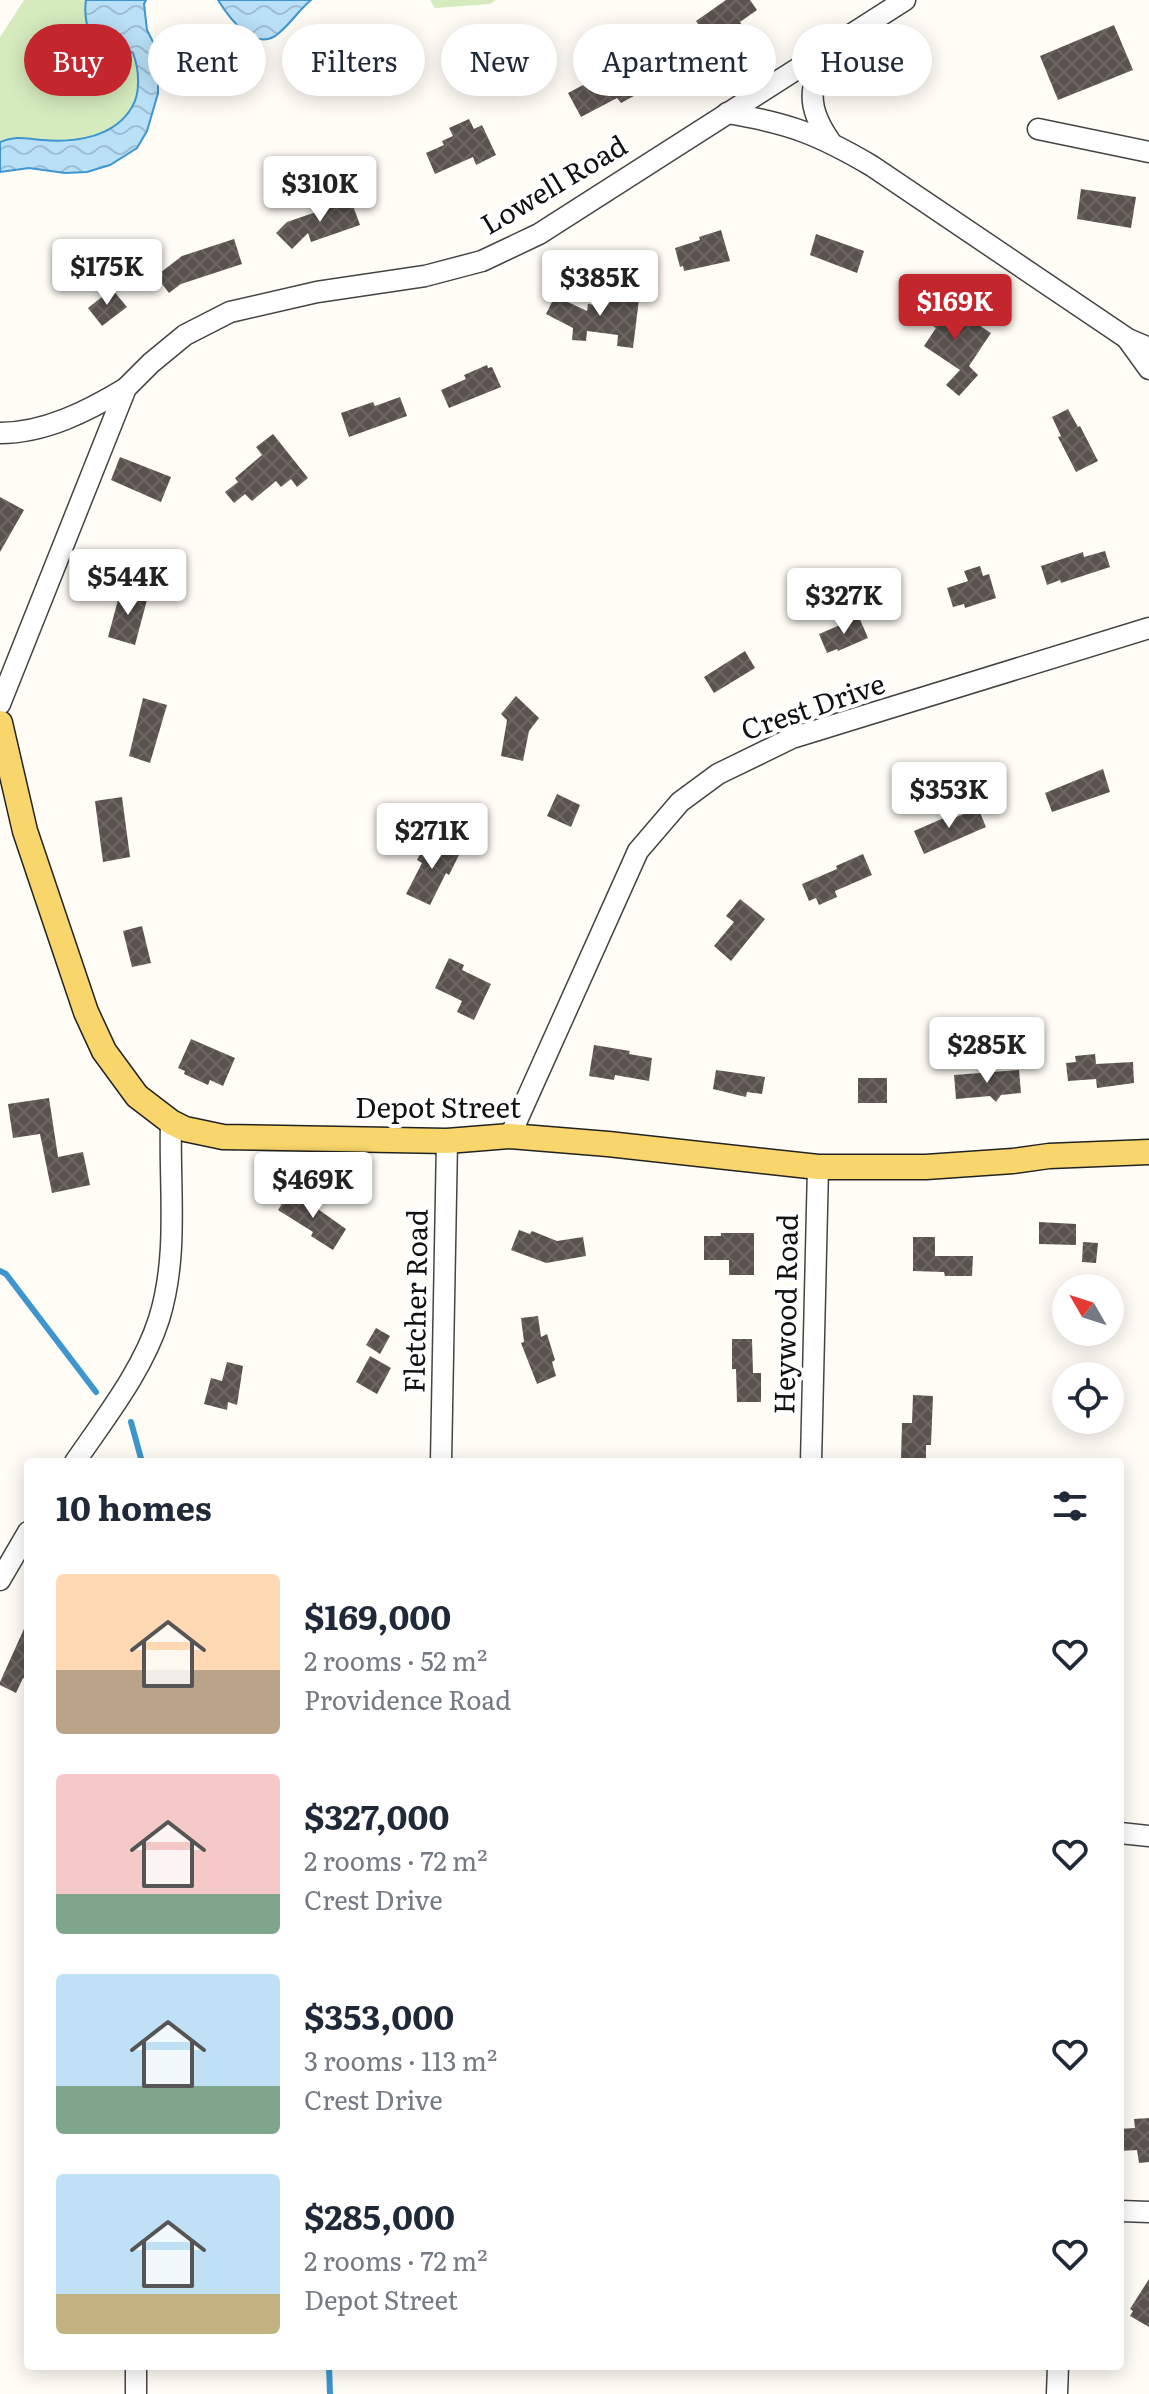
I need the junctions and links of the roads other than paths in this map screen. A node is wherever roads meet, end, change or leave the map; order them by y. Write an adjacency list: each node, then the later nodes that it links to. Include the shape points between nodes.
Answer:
1 (905, 0): 2 (street, Lowell Road)
2 (866, 24)
3 (792, 71): 5 (street, Lowell Road)
4 (811, 96): 7 (street, via 815,118)
5 (727, 113): 7 (street, via 779,122); 12 (street, Lowell Road, via 539,234 482,261 230,312 185,335)
6 (1038, 129): 8 (street)
7 (830, 141): 9 (street)
8 (1149, 152)
9 (1128, 339): 10 (street); 11 (street)
10 (1149, 348)
11 (1149, 369)
12 (126, 388): 13 (street, via 47,425); 15 (street, Lowell Road)
13 (0, 433)
14 (1149, 628): 18 (street, Crest Drive, via 792,738 718,774 680,802 638,851)
15 (0, 704)
16 (0, 723): 17 (main road, Depot Street, via 25,831 86,1012 104,1051 137,1096)
17 (171, 1122): 19 (main road, Depot Street, via 223,1137); 22 (street, via 171,1242 159,1320)
18 (510, 1136): 19 (main road, Depot Street); 21 (main road, Depot Street)
19 (447, 1141): 23 (street, Fletcher Road)
20 (1149, 1152): 21 (main road, Depot Street, via 926,1167)
21 (818, 1167): 24 (street, Heywood Road)
22 (78, 1458)
23 (441, 1458)
24 (811, 1458)
25 (24, 1539): 26 (street)
26 (0, 1580)
27 (1124, 1833): 28 (street)
28 (1149, 1836)
29 (1124, 2211): 30 (street)
30 (1149, 2212)
31 (136, 2370): 33 (street)
32 (1058, 2370): 34 (street)
33 (136, 2394)
34 (1057, 2394)

